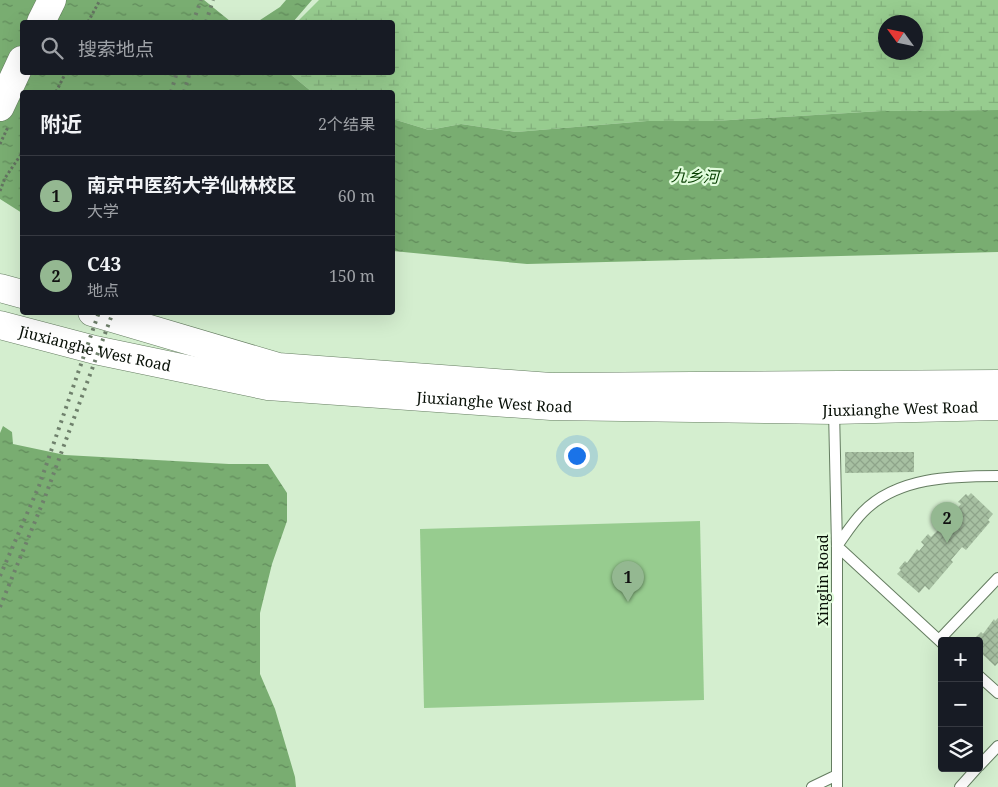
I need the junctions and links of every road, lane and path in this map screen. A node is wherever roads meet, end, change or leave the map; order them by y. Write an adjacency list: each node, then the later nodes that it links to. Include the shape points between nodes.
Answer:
1 (52, 0): 3 (main road)
2 (99, 1): 4 (path)
3 (42, 20)
4 (89, 20)
5 (20, 64): 8 (main road)
6 (64, 75): 7 (path)
7 (57, 90)
8 (0, 107)
9 (20, 156): 10 (path, via 4,178)
10 (0, 191)
11 (0, 288): 12 (main road)
12 (20, 293)
13 (102, 315): 16 (main road, Jiuxianghe West Road, via 278,367 551,387)
14 (0, 325): 16 (main road, Jiuxianghe West Road, via 95,350 268,386 551,406)
15 (998, 384): 16 (main road, Jiuxianghe West Road)
16 (834, 397): 17 (main road, Jiuxianghe West Road); 19 (lane, Xinglin Road)
17 (998, 406)
18 (998, 476): 19 (lane, via 965,476 900,488 864,511)
19 (837, 546): 22 (lane); 28 (lane, Xinglin Road)
20 (998, 578): 21 (lane)
21 (945, 637)
22 (938, 640)
23 (983, 680): 24 (lane)
24 (998, 693)
25 (998, 746): 26 (lane)
26 (983, 762)
27 (974, 772): 31 (lane)
28 (836, 775): 29 (lane); 30 (lane, Xinglin Road)
29 (812, 787)
30 (837, 787)
31 (960, 787)

